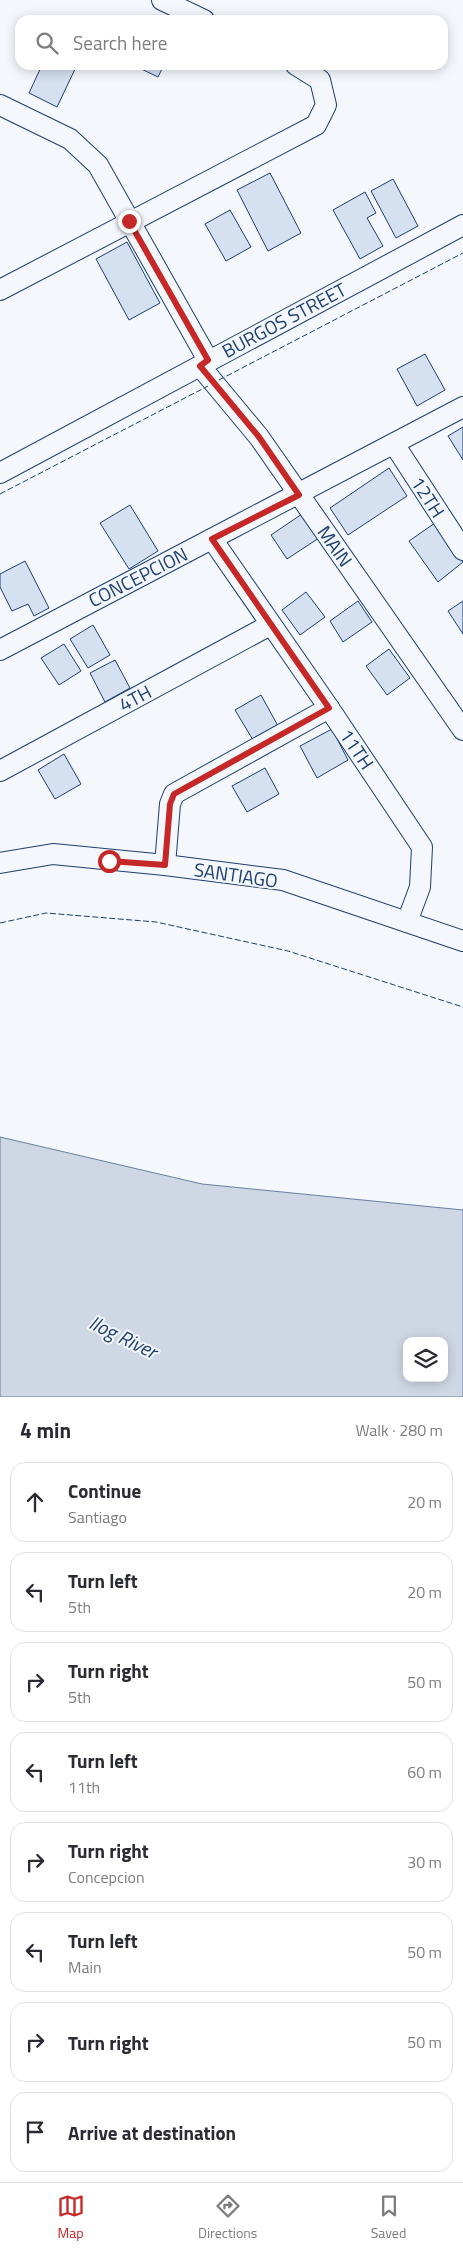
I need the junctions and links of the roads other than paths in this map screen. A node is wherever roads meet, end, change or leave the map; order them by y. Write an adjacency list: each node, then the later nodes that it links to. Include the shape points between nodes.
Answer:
1 (162, 0): 2 (street)
2 (194, 15)
3 (304, 70): 5 (street, via 320,80 326,105 316,125)
4 (0, 105): 5 (street, MAIN, via 70,140 98,165)
5 (129, 221): 7 (street); 8 (street, MAIN)
6 (463, 225): 8 (street, BURGOS STREET)
7 (0, 290)
8 (204, 363): 11 (street, BURGOS STREET); 12 (street, MAIN)
9 (463, 407): 10 (street, CONCEPCION)
10 (394, 444): 12 (street, CONCEPCION); 14 (street, 12TH)
11 (0, 473)
12 (299, 495): 13 (street, CONCEPCION); 18 (street, MAIN)
13 (212, 539): 15 (street, 11TH); 16 (street, CONCEPCION)
14 (460, 541)
15 (270, 625): 17 (street, 11TH); 19 (street, 4TH)
16 (0, 650)
17 (329, 708): 21 (street, via 174,794 170,804); 22 (street, 11TH, via 422,847 420,887)
18 (463, 730)
19 (0, 771)
20 (0, 863): 21 (street, SANTIAGO, via 53,854)
21 (165, 865): 22 (street, SANTIAGO, via 283,880)
22 (407, 922): 23 (street, SANTIAGO)
23 (463, 941)

